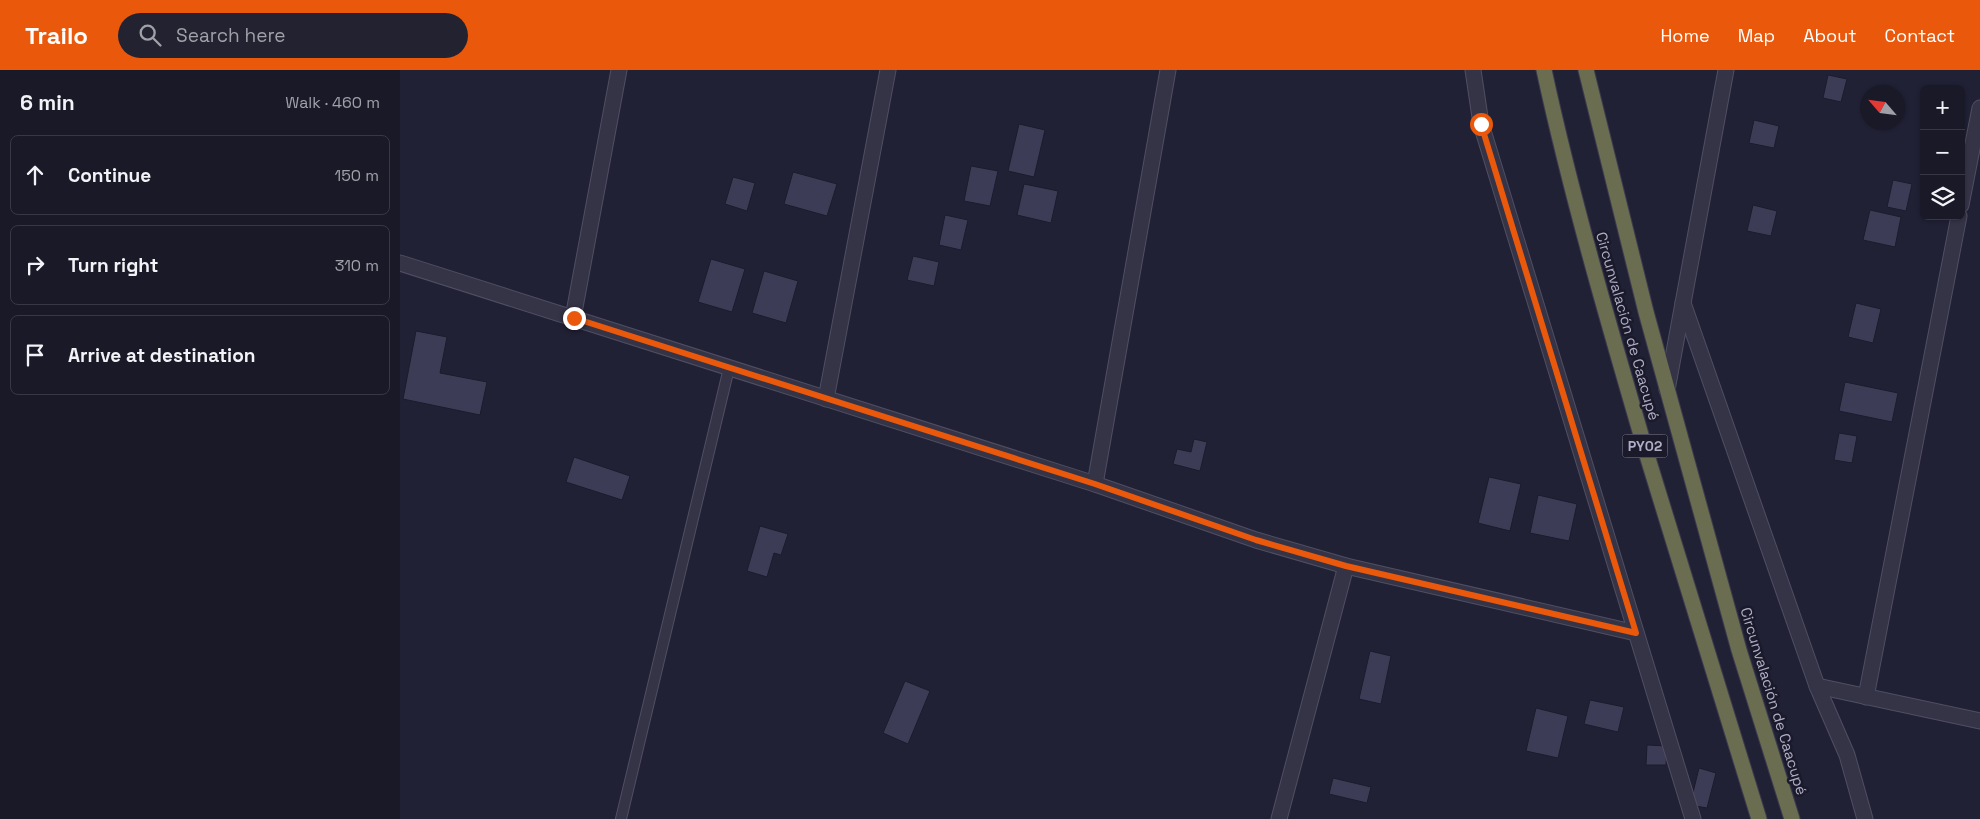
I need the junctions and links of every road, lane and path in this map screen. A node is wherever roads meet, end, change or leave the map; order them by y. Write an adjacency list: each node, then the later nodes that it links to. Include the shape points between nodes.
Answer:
1 (619, 70): 13 (street)
2 (888, 70): 16 (street)
3 (1168, 70): 17 (street)
4 (1473, 70): 19 (street, via 1481,124)
5 (1544, 70): 26 (highway, Circunvalación de Caacupé / PY02, via 1563,157 1606,317)
6 (1586, 70): 15 (highway, Circunvalación de Caacupé / PY02)
7 (1726, 70): 12 (street)
8 (1980, 108): 9 (street)
9 (1965, 185)
10 (1958, 220): 21 (street)
11 (400, 263): 13 (street)
12 (1683, 303): 15 (street); 20 (street)
13 (574, 318): 14 (street)
14 (729, 368): 16 (street); 23 (lane)
15 (1667, 390): 27 (highway, Circunvalación de Caacupé / PY02, via 1740,650)
16 (826, 399): 17 (street)
17 (1095, 484): 18 (street, via 1256,540)
18 (1346, 566): 19 (street); 24 (street)
19 (1636, 633): 25 (street)
20 (1817, 686): 21 (street); 28 (street, via 1847,755)
21 (1866, 696): 22 (street)
22 (1980, 721)
23 (621, 819)
24 (1280, 819)
25 (1693, 819)
26 (1759, 819)
27 (1792, 819)
28 (1865, 819)

